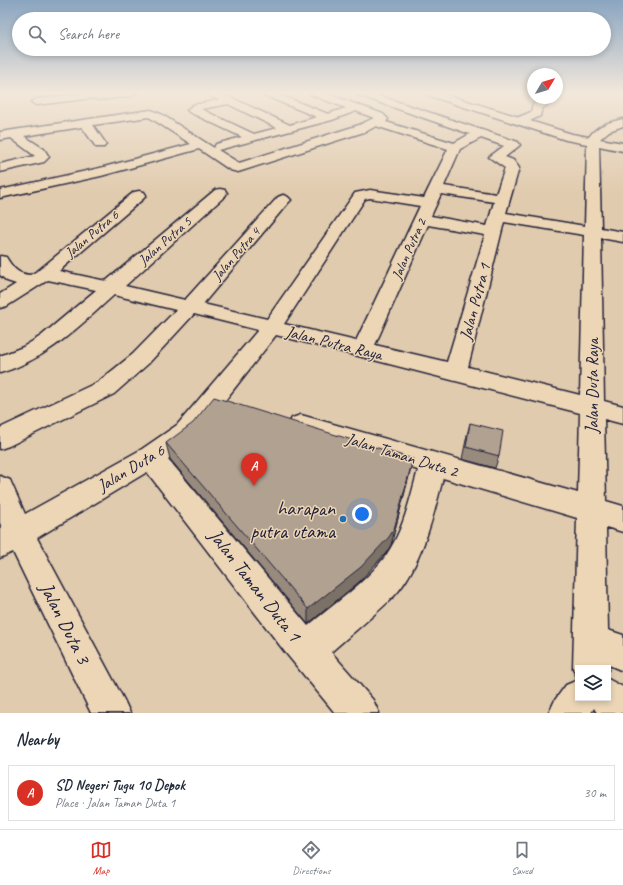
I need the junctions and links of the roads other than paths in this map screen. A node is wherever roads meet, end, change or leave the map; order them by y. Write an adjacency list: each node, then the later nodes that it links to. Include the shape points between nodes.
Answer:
1 (16, 126): 14 (street)
2 (88, 126): 17 (street)
3 (173, 126): 18 (street)
4 (228, 126): 15 (street)
5 (283, 126): 12 (street)
6 (294, 126): 12 (street)
7 (351, 126): 18 (street, via 238,168)
8 (397, 126): 20 (street)
9 (460, 126): 13 (street)
10 (536, 126): 16 (street)
11 (612, 126): 16 (street, via 598,132)
12 (287, 128): 15 (street)
13 (480, 133): 20 (street); 26 (street, Jalan Putra 1, via 514,145 496,157 512,168)
14 (6, 134): 22 (street, via 39,152 42,157)
15 (253, 138): 19 (street)
16 (593, 142): 21 (street); 30 (street, Jalan Duta Raya)
17 (100, 144)
18 (201, 145): 23 (street, via 114,169)
19 (220, 147)
20 (455, 147): 28 (street, Jalan Putra 2)
21 (623, 147)
22 (0, 168)
23 (0, 194)
24 (220, 194): 34 (street, Jalan Putra 5)
25 (139, 195): 33 (street, Jalan Putra 6)
26 (502, 199): 28 (street); 29 (street, Jalan Putra 1)
27 (283, 200): 36 (street, Jalan Putra 4)
28 (430, 204): 29 (street); 37 (street, Jalan Duta 6, via 370,194 360,196); 38 (street, Jalan Putra 2)
29 (496, 224): 30 (street); 40 (street, Jalan Putra 1)
30 (592, 232): 31 (street); 41 (street, Jalan Duta Raya)
31 (623, 237)
32 (0, 261): 33 (street, Jalan Putra Raya, via 10,276 16,279)
33 (39, 277): 34 (street, Jalan Putra Raya); 35 (street, Jalan Putra 6)
34 (111, 288): 36 (street, Jalan Putra Raya); 39 (street, Jalan Putra 5, via 49,341)
35 (0, 302)
36 (189, 308): 37 (street, Jalan Putra Raya); 44 (street, Jalan Putra 4, via 120,379)
37 (271, 328): 38 (street, Jalan Putra Raya); 45 (street, Jalan Duta 6, via 225,402)
38 (362, 350): 40 (street, Jalan Putra Raya)
39 (0, 365)
40 (455, 372): 41 (street, Jalan Putra Raya)
41 (592, 406): 42 (street, Jalan Putra Raya); 48 (street, Jalan Duta Raya)
42 (623, 415)
43 (282, 419): 46 (street, Jalan Taman Duta 2)
44 (0, 439)
45 (151, 457): 50 (street, Jalan Duta 6); 51 (street, Jalan Taman Duta 1)
46 (433, 464): 48 (street, Jalan Taman Duta 2); 51 (street, via 416,527 399,563 384,583)
47 (0, 488): 50 (street, Jalan Duta 3)
48 (591, 510): 49 (street, Jalan Taman Duta 2); 53 (street, Jalan Duta Raya)
49 (623, 519)
50 (10, 539): 57 (street, Jalan Duta 3)
51 (306, 650): 58 (street, Jalan Taman Duta 1)
52 (623, 653): 53 (street)
53 (591, 655)
54 (577, 701): 59 (street)
55 (611, 701): 56 (street)
56 (623, 712)
57 (111, 713)
58 (360, 713)
59 (568, 713)

